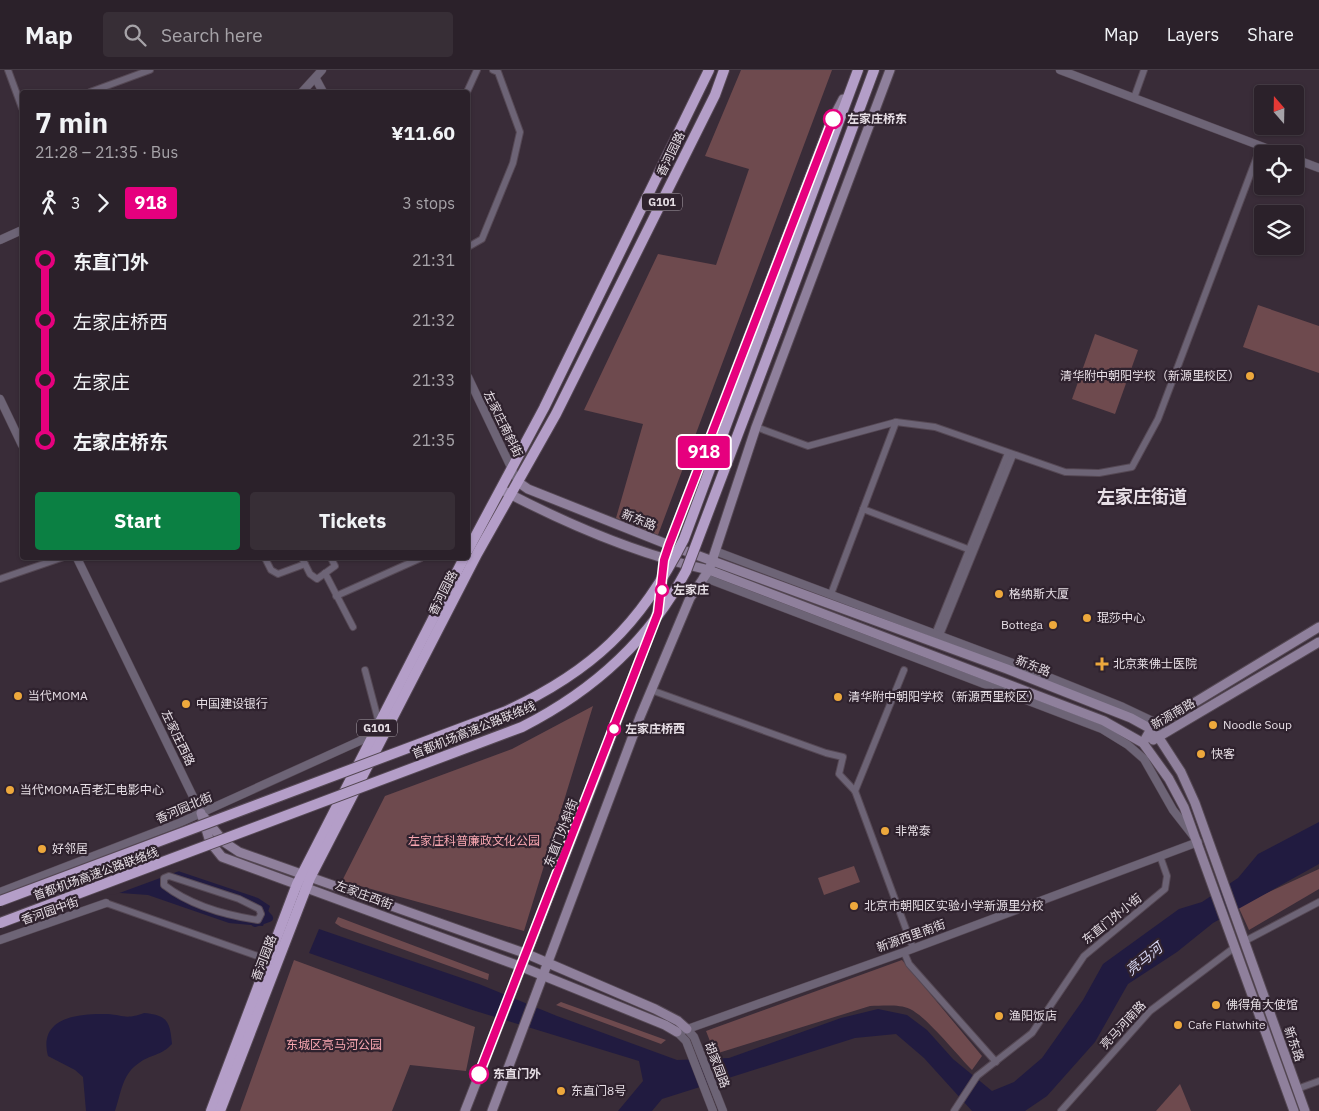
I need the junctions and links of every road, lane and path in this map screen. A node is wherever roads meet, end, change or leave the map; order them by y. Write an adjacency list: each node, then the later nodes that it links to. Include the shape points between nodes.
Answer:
1 (8, 70): 19 (street)
2 (150, 70): 14 (street)
3 (322, 70): 13 (street)
4 (477, 70): 17 (street)
5 (493, 70): 26 (street, via 498,72 520,132 513,163 482,239)
6 (708, 70): 33 (highway, 香河园路 / G101, via 544,408)
7 (724, 70): 34 (highway, 香河园路 / G101, via 715,95 560,406)
8 (858, 70): 39 (main road, 东直门外斜街, via 829,126); 75 (highway, 首都机场高速公路联络线, bridge, via 684,539 642,610 616,640 535,698 504,712)
9 (874, 70): 79 (highway, 首都机场高速公路联络线, bridge, via 686,571 670,602 644,634 595,682 549,713 513,730)
10 (890, 70): 30 (main road)
11 (1060, 70): 18 (street)
12 (1144, 70): 18 (street)
13 (316, 79): 15 (street); 16 (street)
14 (95, 90)
15 (304, 90)
16 (322, 90)
17 (468, 90)
18 (1134, 98): 20 (street)
19 (20, 103)
20 (1258, 145)
21 (1304, 162): 23 (street)
22 (1254, 165): 32 (street, via 1158,419 1132,467 1099,473 1065,472)
23 (1319, 168)
24 (20, 231): 25 (street)
25 (0, 240)
26 (470, 245)
27 (470, 381): 33 (street, 左家庄南斜街)
28 (0, 399): 31 (street)
29 (896, 422): 30 (street, via 808,446); 32 (street, via 935,427); 37 (street)
30 (756, 427): 41 (main road)
31 (20, 441)
32 (1010, 454): 40 (street)
33 (511, 466): 34 (street, 左家庄南斜街); 35 (highway, 香河园路 / G101)
34 (518, 482): 36 (highway, 香河园路 / G101); 39 (main road, 新东路, via 528,489)
35 (499, 489): 36 (main road); 38 (highway, 香河园路 / G101)
36 (510, 494): 49 (main road); 72 (highway, 香河园路 / G101)
37 (863, 509): 40 (street); 54 (street)
38 (470, 543)
39 (669, 545): 41 (main road, 新东路); 49 (main road, 东直门外斜街)
40 (971, 550): 58 (street)
41 (714, 555): 52 (main road); 54 (street); 64 (main road, 新东路)
42 (56, 560): 53 (street)
43 (78, 560): 69 (street, 左家庄西路)
44 (267, 560): 50 (street, via 271,570 278,574)
45 (303, 560): 50 (street)
46 (332, 560): 51 (street, via 335,566)
47 (417, 560): 55 (street)
48 (463, 560): 63 (highway, 香河园路 / G101)
49 (664, 560): 52 (main road, 新东路); 85 (main road, 东直门外斜街, via 658,613)
50 (306, 564): 51 (street, via 310,574 317,578)
51 (325, 573): 55 (street)
52 (706, 573): 62 (main road, via 690,598); 67 (main road, 新东路, via 1104,720); 70 (street, via 1102,730 1144,759 1173,810)
53 (0, 579)
54 (830, 594): 58 (street)
55 (336, 596): 56 (street)
56 (353, 627)
57 (1319, 627): 64 (main road, 新源南路)
58 (938, 635): 64 (street, via 1108,701)
59 (1319, 642): 66 (main road, 新源南路)
60 (365, 670): 63 (street)
61 (904, 670): 68 (street)
62 (651, 690): 68 (street, via 843,757 839,774); 87 (main road)
63 (380, 724): 65 (highway, 香河园路 / G101)
64 (1155, 727): 66 (main road, 新东路); 67 (main road, 新源南路)
65 (374, 734): 69 (street, 香河园北街); 72 (highway, 香河园路 / G101)
66 (1162, 736): 67 (main road, 新源南路); 81 (main road, 新东路, via 1181,772)
67 (1143, 743): 70 (main road, 新东路, via 1169,779)
68 (855, 791): 83 (street)
69 (201, 813): 72 (main road, 左家庄西路, via 224,842 238,852); 72 (main road, 左家庄西街, via 210,842 222,857); 74 (street, 香河园北街)
70 (1198, 842): 71 (street, 新源西里南街); 82 (main road, 新东路)
71 (1160, 856): 83 (street, 新源西里南街); 92 (street, 东直门外小街, via 1167,876 1165,889 1084,956 1032,1033)
72 (303, 881): 76 (highway, 香河园路 / G101); 85 (main road, 左家庄西街); 88 (main road, 左家庄西街)
73 (164, 885): 73 (street, via 181,898 230,914 258,920 261,914 260,909 239,899 190,882 168,876 164,878)
74 (0, 892)
75 (0, 901)
76 (294, 901): 86 (highway, 香河园路 / G101); 96 (highway, 香河园路 / G101, via 281,949)
77 (1319, 902): 81 (street)
78 (106, 903): 80 (street, 香河园中街); 86 (street)
79 (0, 923)
80 (0, 940)
81 (1245, 941): 94 (main road, 新东路)
82 (1235, 947): 102 (street, 亮马河南路, via 1150,1011); 103 (main road, 新东路)
83 (913, 948): 84 (street, 新源西里南街)
84 (904, 952): 90 (street, 新源西里南街); 92 (street, via 909,964)
85 (527, 954): 87 (main road, 左家庄西街); 88 (main road, 东直门外斜街)
86 (268, 955): 95 (highway, 香河园路 / G101)
87 (548, 964): 89 (main road); 90 (main road, via 655,1009)
88 (522, 967): 89 (main road, 左家庄西街); 97 (main road, 东直门外斜街)
89 (543, 976): 91 (main road, via 665,1024); 98 (main road)
90 (687, 1029): 91 (street, 新源西里南街); 100 (street, 胡家园路, via 694,1037)
91 (677, 1032): 99 (street, 胡家园路, via 686,1041)
92 (996, 1062): 101 (street, 东直门外小街, via 977,1076)
93 (1319, 1081): 94 (street)
94 (1297, 1089): 104 (main road, 新东路)
95 (211, 1111)
96 (220, 1111)
97 (465, 1111)
98 (492, 1111)
99 (713, 1111)
100 (723, 1111)
101 (954, 1111)
102 (1060, 1111)
103 (1294, 1111)
104 (1305, 1111)

